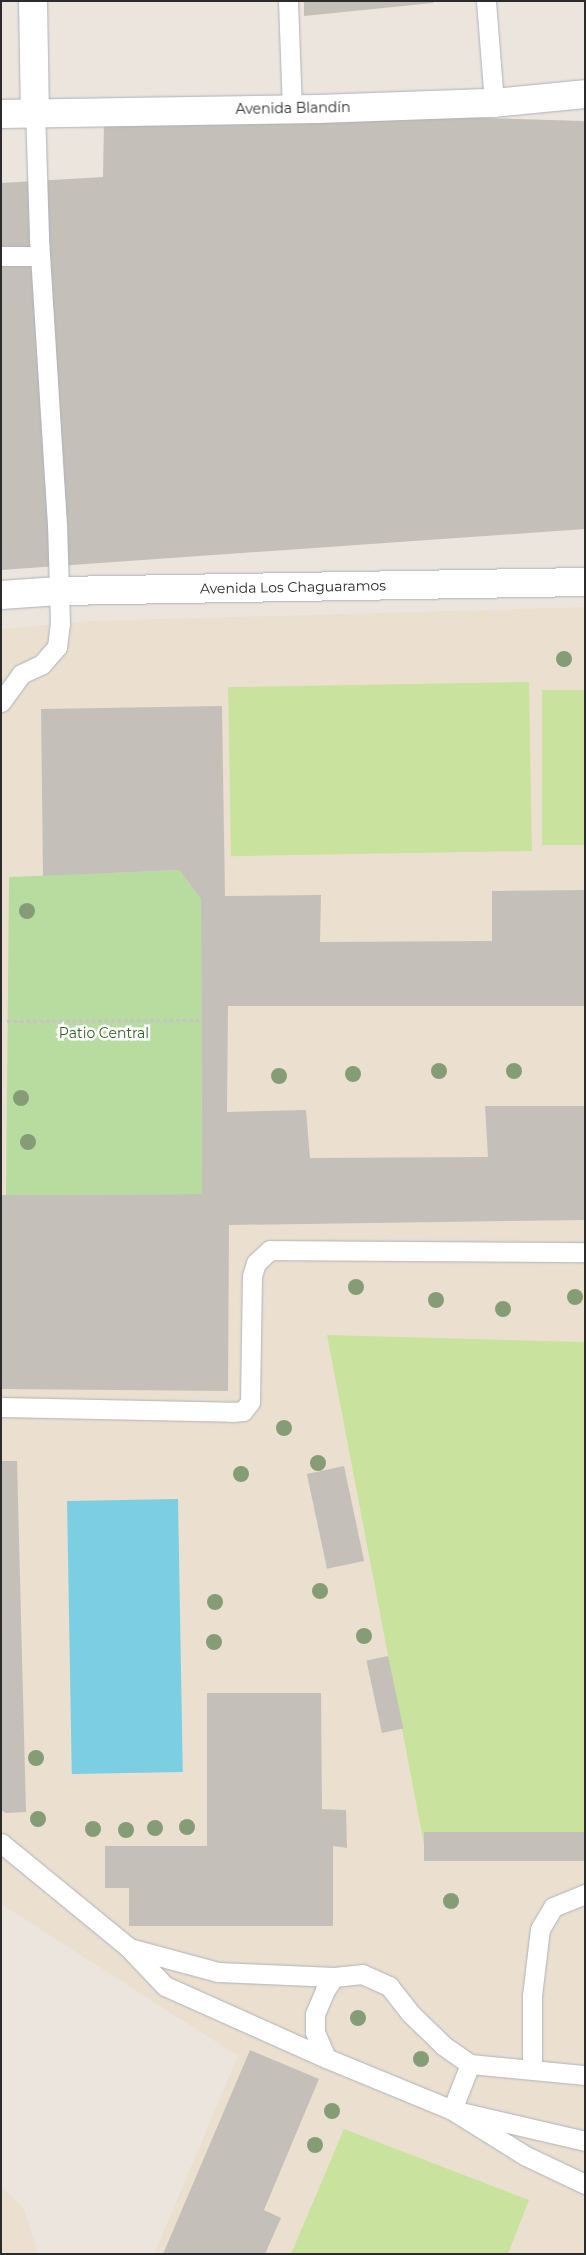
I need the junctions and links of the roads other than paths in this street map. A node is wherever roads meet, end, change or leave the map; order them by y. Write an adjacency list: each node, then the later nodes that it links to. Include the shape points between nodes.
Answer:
1 (33, 1): 7 (street)
2 (288, 1): 6 (lane)
3 (486, 1): 5 (lane)
4 (585, 94): 5 (street, Avenida Blandín)
5 (494, 103): 6 (street, Avenida Blandín)
6 (292, 108): 7 (street, Avenida Blandín)
7 (36, 112): 8 (street, Avenida Blandín); 10 (lane)
8 (1, 114)
9 (1, 256): 10 (lane)
10 (40, 256): 12 (lane)
11 (585, 582): 12 (street, Avenida Los Chaguaramos)
12 (59, 591): 13 (street, Avenida Los Chaguaramos); 14 (lane, via 57,647 42,664 21,674)
13 (1, 595)
14 (1, 702)
15 (585, 1252): 16 (lane, via 270,1250 256,1263 252,1276 250,1402 243,1410)
16 (1, 1407)
17 (1, 1843): 19 (lane)
18 (585, 1894): 23 (lane, via 553,1907 540,1929 532,1996)
19 (128, 1948): 20 (lane, via 218,1972); 21 (lane, via 165,1986)
20 (334, 1977): 21 (lane, via 315,2014 315,2032); 22 (lane, via 362,1974 389,1986 444,2046)
21 (326, 2058): 25 (lane)
22 (470, 2064): 23 (lane); 25 (lane)
23 (532, 2069): 24 (lane)
24 (585, 2075)
25 (452, 2110): 26 (lane); 27 (lane, via 526,2156)
26 (585, 2141)
27 (585, 2184)

